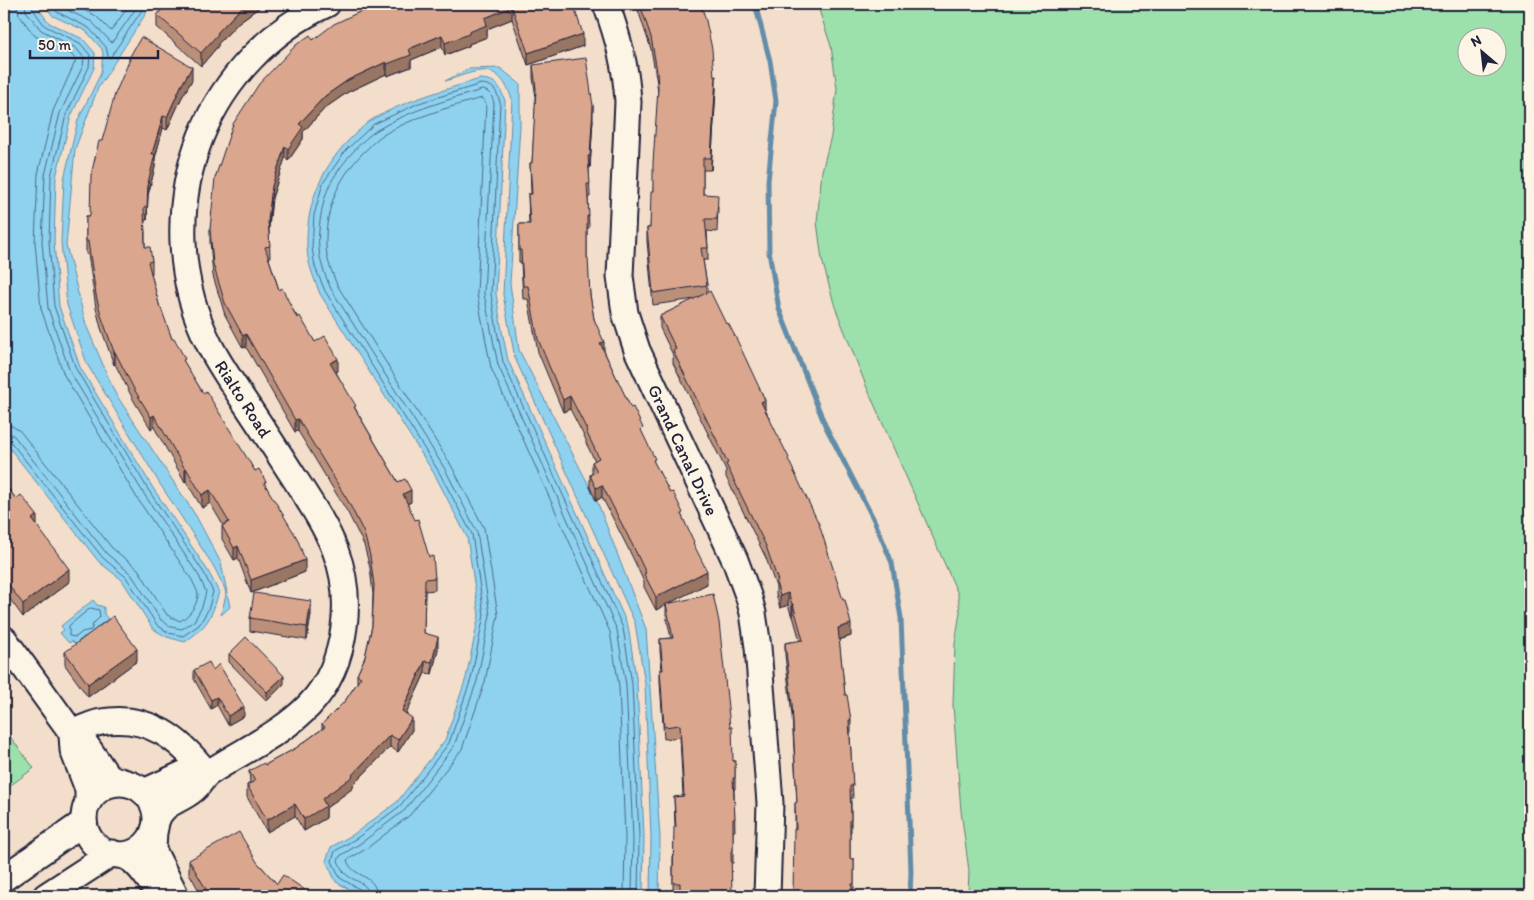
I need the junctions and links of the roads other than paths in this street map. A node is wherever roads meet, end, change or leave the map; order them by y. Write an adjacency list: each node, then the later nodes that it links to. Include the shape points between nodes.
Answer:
1 (327, 4): 5 (street, Rialto Road, via 301,18 266,44 223,94 204,127 191,168 184,204 182,241 191,296 210,346 335,546 346,593 344,629 333,669 315,700 295,720)
2 (606, 4): 14 (street, Grand Canal Drive, via 622,53 628,86 620,276 625,313 637,350 735,560 753,613 770,803)
3 (4, 639): 4 (street)
4 (72, 733): 5 (street, via 101,722 127,721 150,725 191,753); 6 (street, via 84,742 106,774); 7 (street, via 73,750 88,789)
5 (207, 774): 6 (street, Rialto Road, via 183,774); 8 (street, Rialto Road, via 193,790 164,807)
6 (137, 788): 7 (street, via 118,783 106,786 95,792); 8 (street, via 153,804)
7 (86, 812): 9 (street, via 88,835 93,843); 10 (street)
8 (155, 826): 9 (street, via 151,838 137,850); 13 (street, via 153,850)
9 (116, 854): 11 (street); 12 (street, via 134,860)
10 (4, 878)
11 (46, 896)
12 (161, 896)
13 (176, 896)
14 (767, 896)

